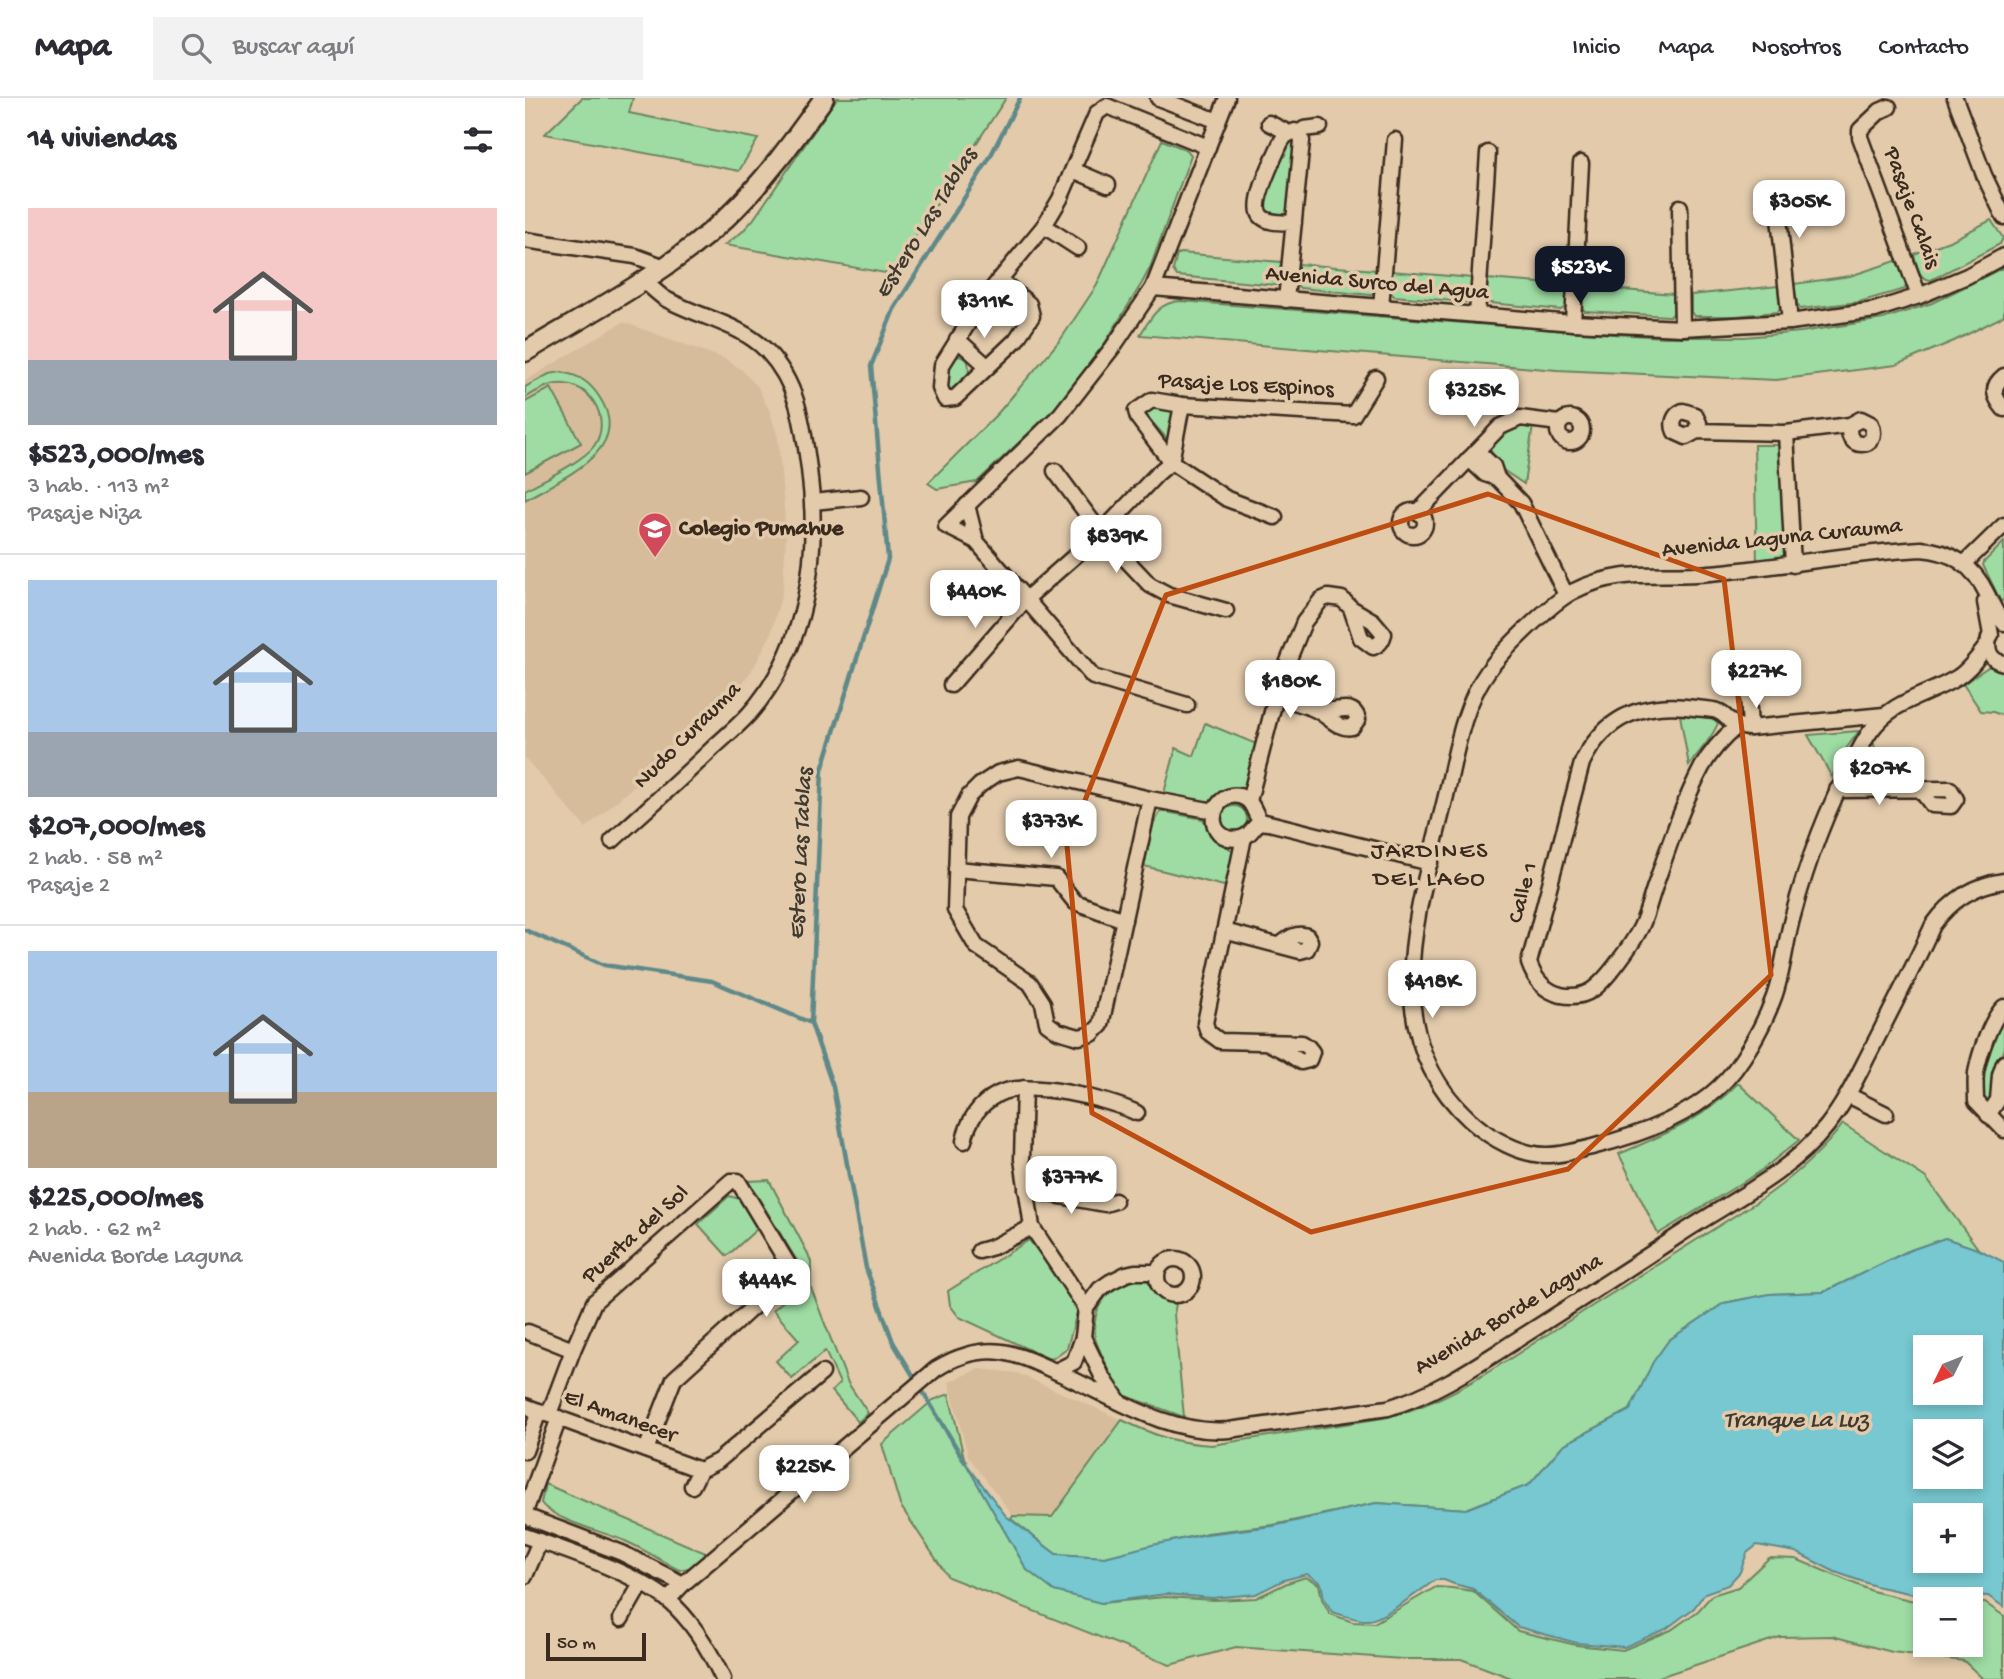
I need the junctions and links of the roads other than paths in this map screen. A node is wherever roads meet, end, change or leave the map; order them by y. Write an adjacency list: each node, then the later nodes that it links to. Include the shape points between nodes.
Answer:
1 (824, 98): 24 (main road, via 783,156 743,201)
2 (1158, 98): 6 (street)
3 (1227, 98): 6 (street)
4 (1955, 98): 18 (street)
5 (1889, 107): 28 (street, Pasaje Calais, via 1860,130 1860,137)
6 (1218, 121): 11 (street)
7 (1269, 123): 9 (street)
8 (1320, 127): 9 (street)
9 (1294, 133): 19 (street, via 1302,141); 19 (street, via 1281,142 1259,195 1258,209 1272,222)
10 (1395, 140): 30 (street)
11 (1208, 147): 14 (street, via 1107,106 1097,113); 27 (street)
12 (1488, 153): 31 (street)
13 (1581, 163): 33 (street)
14 (1073, 170): 15 (street); 20 (street)
15 (1108, 186)
16 (1777, 199): 32 (street)
17 (1680, 207): 34 (street)
18 (2004, 217)
19 (1293, 223): 29 (street)
20 (1044, 226): 22 (street); 25 (street)
21 (525, 240): 24 (street, via 635,256)
22 (1078, 248)
23 (2004, 256): 28 (street, Avenida Surco del Agua)
24 (665, 267): 26 (main road)
25 (999, 279): 35 (street); 37 (street, via 1029,304 1032,316 1016,340)
26 (644, 281): 36 (main road); 50 (street, Nudo Curauma, via 662,296 746,335 785,373 804,426)
27 (1153, 288): 29 (street, Avenida Surco del Agua); 51 (street, via 1061,415)
28 (1919, 296): 32 (street, Avenida Surco del Agua, via 1875,310)
29 (1286, 300): 30 (street, Avenida Surco del Agua)
30 (1381, 307): 31 (street, Avenida Surco del Agua)
31 (1477, 315): 33 (street, Avenida Surco del Agua)
32 (1790, 322): 34 (street, Avenida Surco del Agua)
33 (1573, 323): 34 (street, Avenida Surco del Agua)
34 (1682, 328)
35 (957, 339): 37 (street); 37 (street, via 942,365 940,388 945,399 955,398)
36 (525, 352)
37 (987, 366)
38 (2004, 376): 41 (street, via 1996,383 1994,394)
39 (1376, 378): 40 (street, Pasaje Los Espinos, via 1353,415)
40 (1182, 405): 47 (street); 47 (street, Pasaje Los Espinos, via 1152,400 1136,411)
41 (2004, 410)
42 (1559, 423): 46 (street, via 1513,420)
43 (1850, 425): 45 (street)
44 (1697, 431): 45 (street)
45 (1786, 432): 58 (street)
46 (1473, 455): 52 (street); 60 (street, via 1493,466 1497,478 1521,503)
47 (1171, 462): 53 (street, via 1227,499); 55 (street)
48 (1055, 471): 55 (street)
49 (861, 497): 50 (street)
50 (813, 502): 82 (street, Nudo Curauma, via 803,610 792,645 772,681 749,714)
51 (967, 505): 56 (street); 56 (street, via 946,526)
52 (1418, 512)
53 (1275, 517)
54 (2004, 525): 57 (street)
55 (1101, 533): 61 (street); 63 (street, via 1150,585)
56 (976, 541): 61 (street)
57 (1965, 563): 58 (street, Avenida Laguna Curauma, via 1940,551 1921,549); 59 (street, Avenida Laguna Curauma)
58 (1793, 565): 60 (street, Avenida Laguna Curauma, via 1704,574 1617,575)
59 (1980, 580): 64 (street, Avenida Laguna Curauma); 65 (street, Avenida Laguna Curauma)
60 (1566, 595): 83 (street, Avenida Laguna Curauma, via 1487,671 1467,712)
61 (1025, 599): 69 (street); 71 (street, via 1093,677)
62 (1351, 608): 70 (street, via 1342,599 1321,600 1304,622)
63 (1226, 611)
64 (2004, 623)
65 (1994, 636): 66 (street, Avenida Laguna Curauma, via 1988,650); 67 (street, Avenida Laguna Curauma)
66 (1999, 661): 67 (street, Avenida Laguna Curauma)
67 (1969, 668): 73 (street, Avenida Laguna Curauma)
68 (1747, 676): 74 (street)
69 (951, 685)
70 (1276, 696): 72 (street); 78 (street)
71 (1187, 705)
72 (1316, 710)
73 (1884, 715): 74 (street); 76 (street, Avenida Laguna Curauma)
74 (1743, 727): 74 (street, Calle 1, via 1718,712 1681,706 1640,709 1619,719 1594,741 1578,775 1529,963 1548,989 1571,996 1588,992 1619,961 1640,927 1702,768 1717,743)
75 (1920, 789): 76 (street)
76 (1837, 790): 83 (street, Avenida Laguna Curauma, via 1811,855 1774,997 1737,1067 1719,1088 1675,1117 1563,1154 1525,1152 1496,1139 1455,1106 1429,1066 1411,1000 1412,945)
77 (1150, 799): 79 (street); 84 (street, via 1019,768 998,773 969,796 957,817); 86 (street)
78 (1249, 801): 79 (street, via 1229,797); 80 (street, via 1258,820)
79 (1214, 811): 81 (street, via 1218,831 1230,839)
80 (1268, 823): 81 (street, via 1257,824); 83 (street)
81 (1244, 837): 87 (street)
82 (613, 841)
83 (1430, 863)
84 (956, 869): 86 (street, via 1056,878 1075,902); 86 (street, via 955,910 976,946 1030,983 1043,1003 1048,1023 1058,1031 1079,1037 1101,1026)
85 (2004, 881): 93 (street, Avenida Borde Laguna, via 1969,891 1940,915)
86 (1124, 920)
87 (1224, 931): 88 (street); 90 (street, via 1205,1023 1208,1032 1220,1041)
88 (1280, 946)
89 (2004, 1007): 96 (street, via 1981,1053 1976,1075 1976,1101)
90 (1268, 1043)
91 (2004, 1063): 96 (street, via 1998,1100)
92 (1024, 1088): 94 (street, via 1080,1095); 98 (street, via 999,1093 977,1110); 99 (street)
93 (1848, 1095): 95 (street); 114 (street, Avenida Borde Laguna, via 1814,1140 1763,1184 1476,1367 1407,1402 1339,1416 1208,1432 1173,1426)
94 (1137, 1113)
95 (1886, 1114)
96 (1988, 1115): 97 (street)
97 (2004, 1130)
98 (964, 1142)
99 (1026, 1190): 100 (street, via 1105,1204); 101 (street)
100 (1115, 1201)
101 (1032, 1227): 102 (street); 104 (street)
102 (979, 1251)
103 (1157, 1272): 104 (street, via 1135,1272 1115,1279 1100,1289)
104 (1086, 1308): 106 (street)
105 (529, 1332): 107 (street)
106 (1083, 1337): 108 (street); 111 (street)
107 (573, 1350): 115 (street, Puerta del Sol); 116 (street, Puerta del Sol, via 594,1302 731,1181 738,1181 788,1264 786,1277 674,1379)
108 (1074, 1362): 109 (street); 112 (street)
109 (1056, 1371): 112 (street, Avenida Borde Laguna); 126 (street, Avenida Borde Laguna, via 1014,1354 994,1352 965,1356 936,1369)
110 (822, 1373): 119 (street, via 718,1461)
111 (1102, 1376): 113 (street); 114 (street)
112 (1078, 1382): 113 (street, Avenida Borde Laguna)
113 (1097, 1391): 114 (street, Avenida Borde Laguna)
114 (1118, 1401)
115 (543, 1412): 116 (street, El Amanecer); 117 (street, Puerta del Sol); 118 (street, Puerta del Sol)
116 (646, 1450): 119 (street, El Amanecer)
117 (525, 1453): 118 (street)
118 (543, 1462): 121 (street, Puerta del Sol)
119 (700, 1470): 120 (street)
120 (692, 1486)
121 (525, 1514): 126 (street, via 622,1553)
122 (525, 1536): 123 (street)
123 (540, 1541): 124 (street); 125 (street)
124 (527, 1580)
125 (641, 1584): 127 (street); 128 (street)
126 (683, 1584): 127 (street, Avenida Borde Laguna)
127 (668, 1600): 129 (street, via 695,1630)
128 (619, 1619)
129 (723, 1679)

